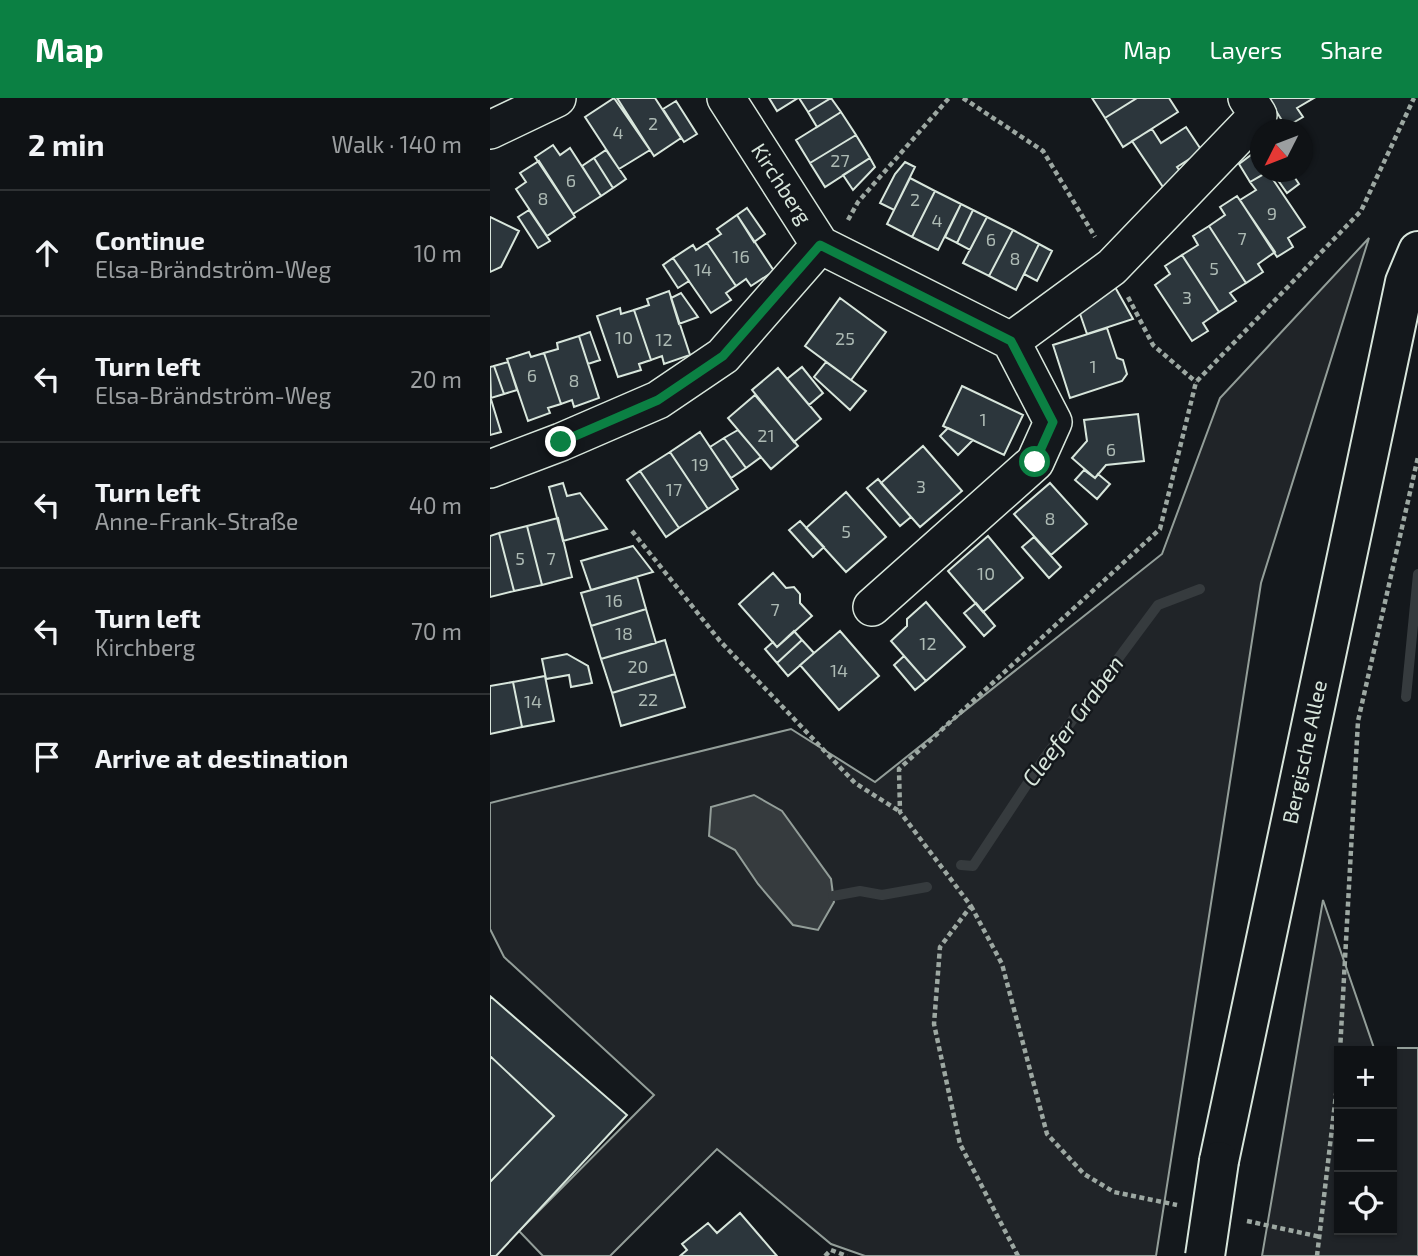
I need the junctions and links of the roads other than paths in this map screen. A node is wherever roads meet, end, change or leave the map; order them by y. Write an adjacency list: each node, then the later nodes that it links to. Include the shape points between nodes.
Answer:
1 (557, 98): 4 (street)
2 (726, 98): 5 (street, Kirchberg)
3 (1247, 98): 7 (street, via 1258,115 1112,267)
4 (490, 130)
5 (825, 248): 7 (street); 8 (street, Kirchberg, via 723,356 658,400)
6 (1418, 251): 10 (main road, Bergische Allee, bridge, via 1405,282 1219,1161)
7 (1011, 341): 9 (street, via 1053,422 1035,462)
8 (490, 469)
9 (872, 607)
10 (1205, 1256)

